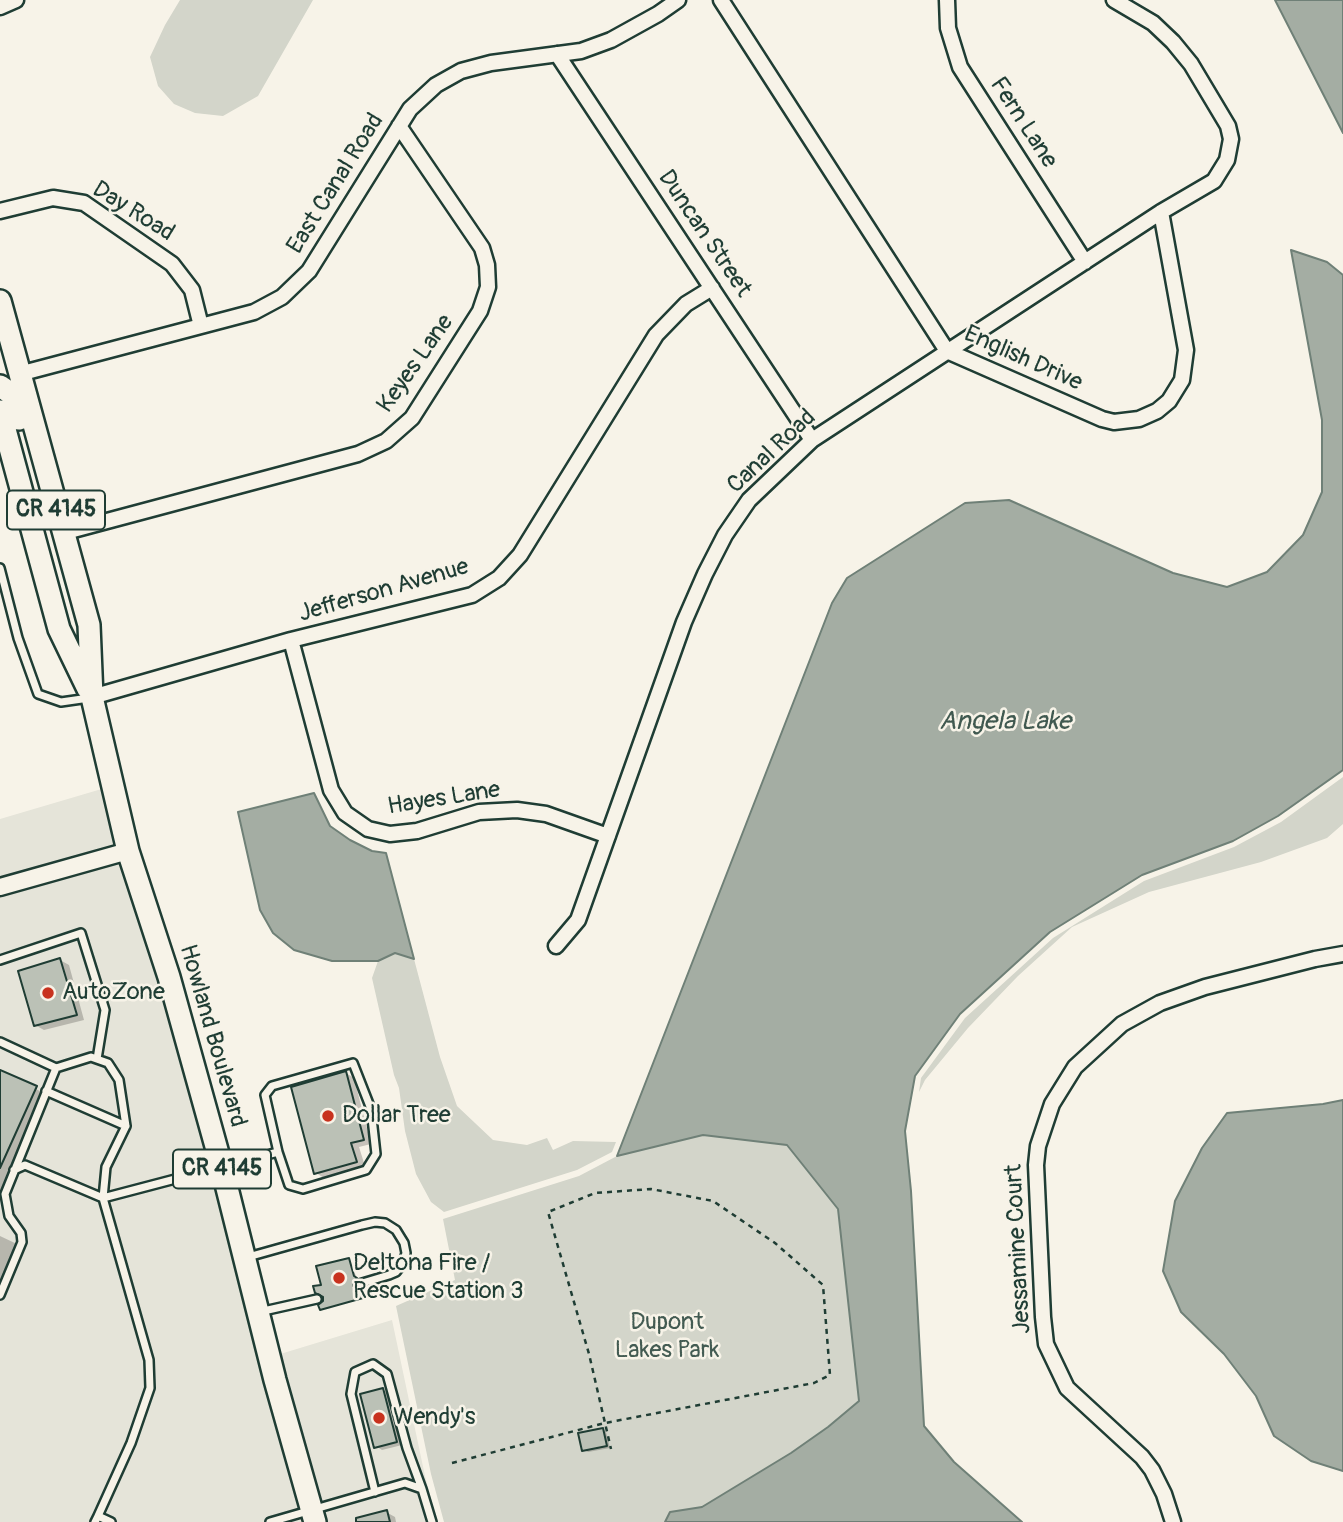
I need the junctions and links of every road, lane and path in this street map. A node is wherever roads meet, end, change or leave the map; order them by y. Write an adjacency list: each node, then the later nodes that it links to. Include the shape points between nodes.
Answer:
1 (16, 0): 6 (street)
2 (678, 0): 7 (street, East Canal Road, via 611,40)
3 (721, 0): 15 (street, English Drive)
4 (947, 0): 11 (street, Fern Lane, via 948,28 960,67)
5 (1114, 0): 10 (street, via 1153,23 1173,42 1191,64 1231,139 1227,160 1214,181)
6 (0, 7)
7 (557, 54): 8 (street, East Canal Road, via 461,71 410,108); 12 (street, Duncan Street)
8 (399, 126): 14 (street, East Canal Road, via 309,271 282,297 254,312); 21 (street, Keyes Lane, via 482,248 488,287 480,312 412,418 386,441 358,454)
9 (0, 211): 14 (street, Day Road, via 53,198 83,203 172,264 192,290)
10 (1161, 212): 11 (street, Canal Road); 15 (street, English Drive, via 1186,350 1182,380 1157,411 1139,419 1101,419)
11 (1085, 262): 15 (street, Canal Road)
12 (712, 288): 19 (street, Duncan Street); 23 (street, Jefferson Avenue, via 686,304 656,335 520,555 499,578 472,595)
13 (0, 301): 16 (main road, Howland Boulevard / CR 4145)
14 (201, 326): 16 (street, East Canal Road)
15 (947, 351): 19 (street, Canal Road)
16 (19, 374): 20 (main road, Howland Boulevard / CR 4145)
17 (0, 386): 20 (main road, via 13,395 39,492)
18 (0, 411): 24 (main road, Howland Boulevard / CR 4145, via 59,629)
19 (812, 440): 25 (street, Canal Road, via 749,500 725,535 684,622)
20 (55, 505): 21 (main road, Howland Boulevard / CR 4145)
21 (62, 533): 24 (main road, Howland Boulevard / CR 4145, via 89,625)
22 (0, 568): 24 (lane, via 38,694 61,702)
23 (291, 640): 24 (street, Jefferson Avenue); 25 (street, Hayes Lane, via 331,790 345,813 368,829 390,834 417,831 480,812 517,810 546,814)
24 (92, 697): 26 (main road, Howland Boulevard / CR 4145)
25 (608, 836): 28 (street, Canal Road, via 578,920)
26 (128, 851): 27 (street); 37 (main road, Howland Boulevard / CR 4145)
27 (0, 887)
28 (556, 946)
29 (1343, 954): 55 (street, Jessamine Court, via 1205,987 1160,1003 1122,1024 1075,1067 1052,1104 1038,1146 1046,1344 1067,1388 1153,1470)
30 (0, 960): 32 (lane, via 81,933 106,1010)
31 (0, 1042): 33 (lane)
32 (97, 1059): 33 (lane); 35 (lane, via 108,1063 120,1080)
33 (56, 1068): 34 (lane)
34 (46, 1091): 35 (lane); 38 (lane)
35 (126, 1126): 39 (lane, via 106,1167)
36 (278, 1152): 36 (lane, via 289,1185 303,1189 366,1170 376,1154 370,1109 353,1063 272,1086 265,1095); 37 (lane)
37 (222, 1168): 39 (lane); 40 (main road, Howland Boulevard / CR 4145)
38 (13, 1171): 39 (lane, via 25,1165); 42 (lane, via 5,1194 9,1216 22,1242)
39 (103, 1198): 50 (lane, via 149,1360 150,1388)
40 (244, 1259): 41 (lane, via 362,1225 385,1223 404,1242 403,1263 396,1272); 44 (main road, Howland Boulevard / CR 4145)
41 (359, 1284)
42 (0, 1295)
43 (317, 1299): 44 (lane)
44 (257, 1313): 51 (main road, Howland Boulevard / CR 4145)
45 (605, 1423): 45 (path, via 548,1212 595,1193 651,1189 713,1201 775,1243 824,1285 830,1375 814,1383); 46 (path); 47 (path)
46 (611, 1448)
47 (452, 1463)
48 (422, 1489): 49 (lane, via 405,1483); 49 (lane, via 387,1374 373,1364 355,1372 351,1394); 54 (lane)
49 (375, 1492): 51 (lane)
50 (97, 1519): 52 (lane)
51 (312, 1519): 53 (lane)
52 (111, 1522)
53 (270, 1522)
54 (432, 1522)
55 (1173, 1522)

